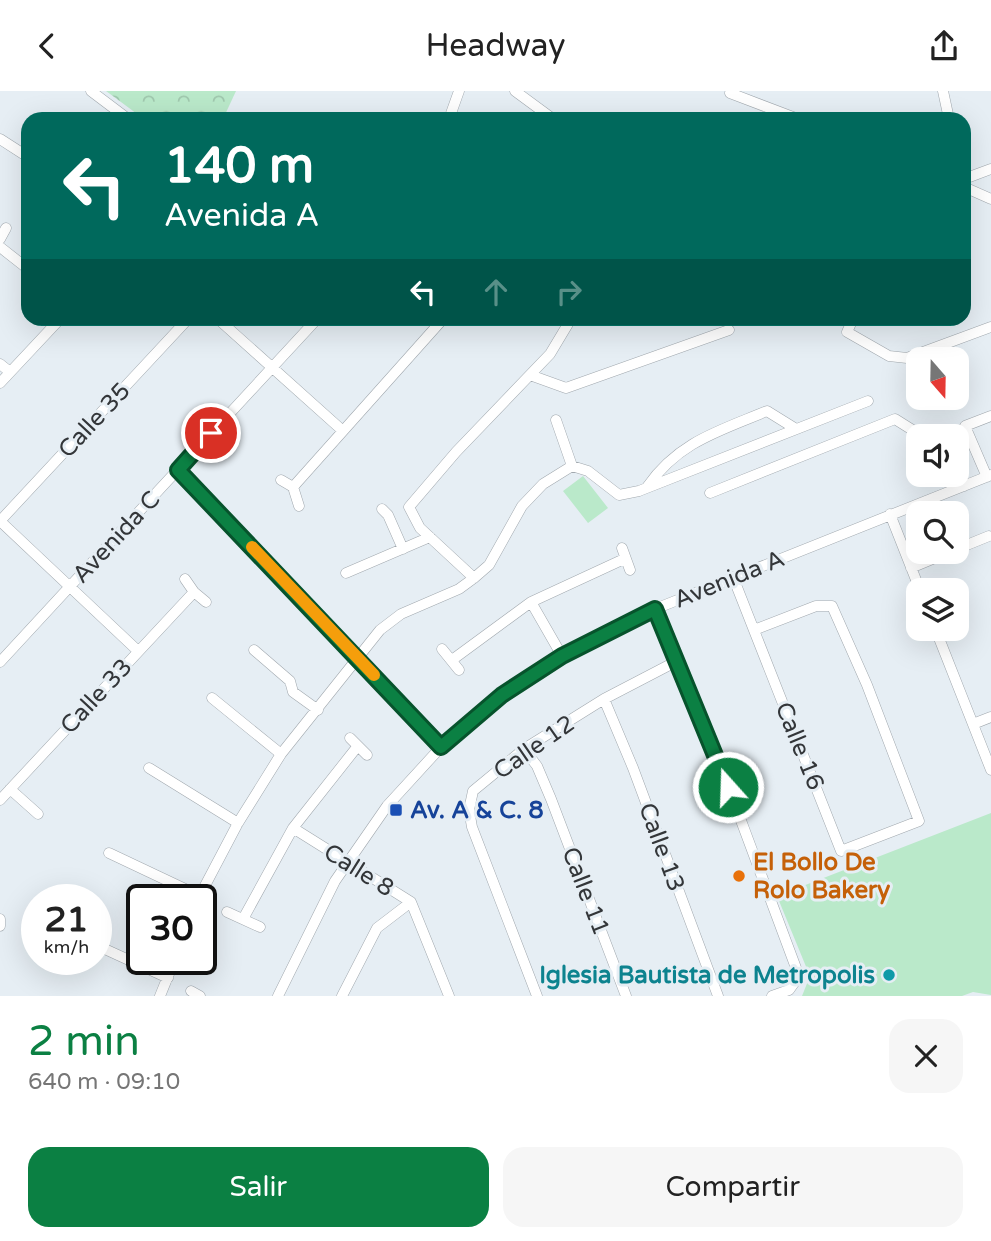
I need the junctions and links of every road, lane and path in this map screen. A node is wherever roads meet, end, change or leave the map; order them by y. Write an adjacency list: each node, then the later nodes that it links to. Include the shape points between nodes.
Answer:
1 (91, 91): 6 (street)
2 (459, 91): 7 (street)
3 (515, 91): 8 (street)
4 (731, 91): 9 (street)
5 (943, 91): 10 (street)
6 (119, 112)
7 (452, 112)
8 (544, 112)
9 (780, 112)
10 (948, 112)
11 (0, 139): 12 (street)
12 (21, 152)
13 (991, 169): 14 (street)
14 (971, 176)
15 (971, 190): 16 (street)
16 (991, 199)
17 (6, 228): 18 (street)
18 (0, 239)
19 (0, 247): 20 (street)
20 (21, 264)
21 (53, 326): 32 (street)
22 (181, 326): 53 (street, Calle 35)
23 (226, 326): 31 (street)
24 (310, 326): 31 (street, Avenida C)
25 (437, 326): 40 (street)
26 (567, 326): 33 (street)
27 (850, 326): 28 (street, via 847,332 889,356 907,358)
28 (991, 327)
29 (729, 330): 33 (street, via 566,389)
30 (0, 364): 32 (street)
31 (272, 367): 40 (street); 42 (street, Avenida C)
32 (10, 372): 34 (street)
33 (530, 375): 55 (street, via 409,507)
34 (0, 383)
35 (868, 401): 39 (street)
36 (991, 416): 43 (street, via 965,426)
37 (555, 420): 41 (street)
38 (906, 426): 49 (street, via 895,419)
39 (796, 429): 48 (street); 48 (street, via 767,411 701,438 661,468)
40 (343, 431): 46 (street)
41 (572, 466): 48 (street, via 588,471 619,495); 65 (street, via 543,484 522,506 489,565)
42 (178, 470): 68 (street, Avenida C); 79 (street)
43 (989, 476): 45 (street, Avenida A)
44 (281, 480): 46 (street)
45 (969, 484)
46 (293, 487): 50 (street)
47 (961, 487): 52 (street, Avenida A)
48 (647, 488)
49 (710, 493)
50 (299, 506)
51 (382, 509): 58 (street)
52 (890, 514): 61 (street); 64 (street, Avenida A)
53 (0, 521): 68 (street)
54 (989, 534): 56 (street)
55 (430, 537): 58 (street); 65 (street)
56 (969, 543)
57 (622, 548): 59 (street)
58 (403, 549): 63 (street)
59 (624, 559): 62 (street); 70 (street)
60 (921, 564): 61 (street)
61 (911, 568): 66 (street)
62 (630, 570)
63 (346, 573)
64 (733, 577): 72 (street, Avenida A); 73 (street)
65 (474, 578): 79 (street, via 401,614 380,630)
66 (915, 578)
67 (185, 579): 69 (street)
68 (70, 586): 77 (street); 82 (street, Avenida C)
69 (194, 593): 71 (street); 77 (street, Calle 33)
70 (531, 601): 78 (street); 80 (street)
71 (206, 602)
72 (655, 609): 78 (street, Avenida A); 81 (street)
73 (754, 630): 73 (street, Calle 16, via 841,851 919,821 832,606 816,606)
74 (940, 641): 88 (street)
75 (442, 649): 80 (street)
76 (254, 650): 86 (street, via 290,681 293,692)
77 (138, 651): 97 (street, Calle 33)
78 (562, 656): 91 (street, Avenida A, via 502,695)
79 (359, 658): 86 (street); 91 (street)
80 (452, 660): 83 (street)
81 (677, 661): 85 (street, Calle 12); 122 (street, via 799,976 789,990)
82 (0, 662)
83 (459, 670)
84 (212, 698): 93 (street)
85 (604, 699): 92 (street, Calle 12); 121 (street, Calle 13)
86 (318, 710): 93 (street)
87 (991, 717): 88 (street)
88 (973, 725): 96 (street)
89 (349, 738): 90 (street)
90 (357, 747): 94 (street); 101 (street)
91 (441, 747): 103 (street, Avenida A, via 387,806)
92 (524, 749): 119 (street, Calle 12, via 474,791 469,810); 120 (street, Calle 11, via 551,799)
93 (281, 754): 100 (street)
94 (367, 755)
95 (149, 768): 100 (street)
96 (991, 770)
97 (10, 789): 98 (street, Calle 33); 99 (street)
98 (0, 800)
99 (38, 814)
100 (238, 823): 105 (street)
101 (293, 828): 103 (street, Calle 8); 109 (street)
102 (109, 853): 104 (street)
103 (347, 862): 106 (street, Calle 8); 116 (street, Avenida A)
104 (171, 884)
105 (206, 884)
106 (411, 902): 117 (street, via 377,928); 118 (street, Calle 8)
107 (227, 912): 109 (street)
108 (0, 919): 110 (street)
109 (243, 919): 111 (street)
110 (0, 926)
111 (260, 927)
112 (112, 952): 114 (street)
113 (169, 975): 114 (street)
114 (168, 978): 115 (street)
115 (160, 996)
116 (278, 996)
117 (342, 996)
118 (449, 996)
119 (537, 996)
120 (626, 996)
121 (718, 996)
122 (772, 996)

